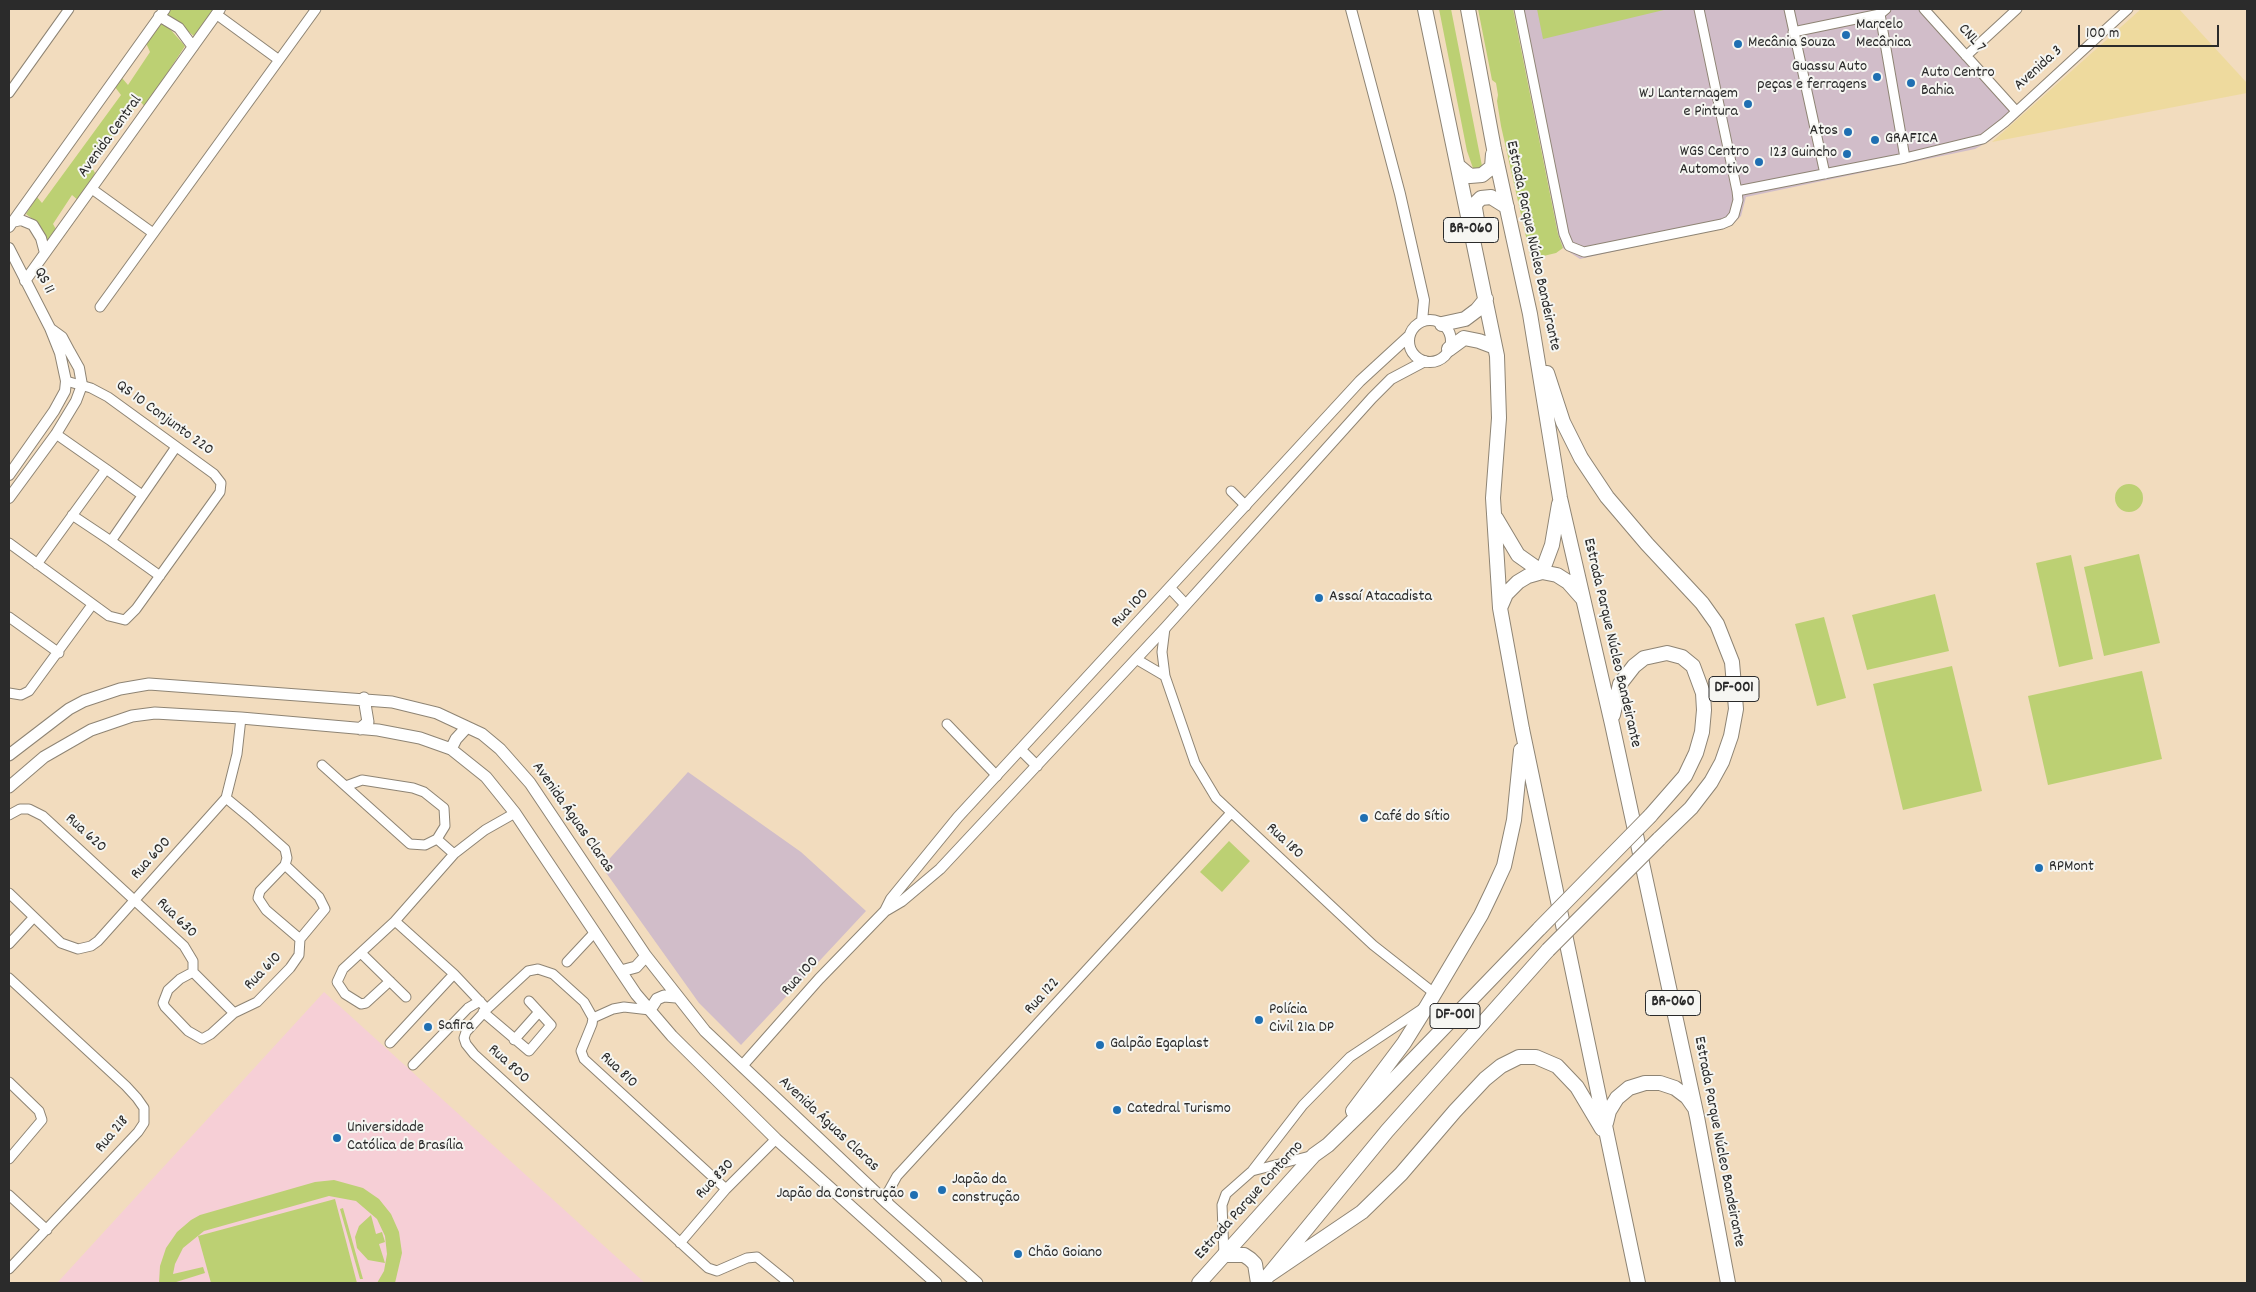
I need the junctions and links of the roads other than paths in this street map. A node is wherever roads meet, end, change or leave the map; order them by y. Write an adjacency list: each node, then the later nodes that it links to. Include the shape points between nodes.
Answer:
1 (69, 9): 21 (street)
2 (316, 9): 20 (street)
3 (1351, 9): 36 (street, via 1400,194)
4 (1425, 9): 25 (highway, BR-060)
5 (1468, 9): 23 (highway, Estrada Parque Núcleo Bandeirante / BR-060)
6 (1518, 9): 28 (street, via 1564,234 1570,246 1589,252 1722,224 1734,215)
7 (1700, 9): 28 (street)
8 (1789, 9): 17 (street)
9 (1924, 9): 19 (street, CNL 7)
10 (2001, 9): 16 (street)
11 (2017, 9): 16 (street)
12 (2128, 9): 22 (street, Avenida 3)
13 (218, 11): 18 (street, Avenida Central); 20 (street)
14 (1883, 11): 17 (street); 24 (street)
15 (162, 13): 18 (street); 30 (street, Avenida Central)
16 (2008, 17): 19 (street)
17 (1794, 32): 26 (street)
18 (193, 47): 27 (street, Avenida Central)
19 (1966, 56): 22 (street, CNL 7)
20 (280, 60): 31 (street)
21 (9, 92)
22 (2016, 111): 24 (street, Avenida 3, via 1976,142)
23 (1494, 149): 25 (highway, via 1492,167 1482,175 1470,176); 29 (highway, Estrada Parque Núcleo Bandeirante / BR-060)
24 (1905, 158): 26 (street, Avenida 3)
25 (1458, 166): 35 (highway, BR-060)
26 (1824, 174): 28 (street, Avenida 3)
27 (92, 189): 31 (street); 33 (street, Avenida Central)
28 (1737, 191)
29 (1507, 207): 38 (highway, Estrada Parque Núcleo Bandeirante / BR-060); 44 (highway, via 1488,196 1478,200 1475,208 1500,343)
30 (10, 224): 33 (street, via 21,220 33,225)
31 (153, 233): 37 (street)
32 (9, 248): 34 (street, QS 11)
33 (45, 253): 34 (street, Avenida Central)
34 (25, 281): 41 (street, QS 11)
35 (1486, 299): 40 (highway, via 1465,319); 44 (highway, BR-060)
36 (1424, 300): 39 (street); 40 (street)
37 (100, 307)
38 (1530, 314): 55 (highway, Estrada Parque Núcleo Bandeirante / BR-060); 142 (highway, DF-001, bridge, via 1538,331 1549,381 1563,422 1580,458 1607,497 1702,603 1716,624 1732,662 1736,709 1731,736 1711,782 1691,808 1548,950 1387,1131)
39 (1422, 321): 40 (street); 42 (street)
40 (1439, 322): 43 (street, via 1450,336)
41 (50, 328): 46 (street, QS 11); 47 (street, QS 11, via 62,337 78,368)
42 (1409, 336): 45 (street, via 1414,354); 56 (street, Rua 100, via 1360,381)
43 (1448, 349): 44 (highway, via 1464,338 1480,341); 45 (street, via 1439,359)
44 (1496, 352): 58 (highway, BR-060, via 1499,418)
45 (1425, 361): 66 (street, Rua 100, via 1398,374 1372,398)
46 (66, 381): 47 (street, QS 10 Conjunto 220); 51 (street, via 65,391 54,411)
47 (82, 385): 48 (street, via 76,402); 49 (street, QS 10 Conjunto 220, via 102,393)
48 (56, 434): 50 (street); 54 (street)
49 (176, 447): 53 (street); 63 (street, QS 10 Conjunto 220, via 218,478 221,488)
50 (106, 469): 53 (street); 57 (street)
51 (9, 475)
52 (1231, 491): 56 (street)
53 (142, 495): 59 (street)
54 (9, 498)
55 (1560, 498): 62 (highway, via 1552,545); 65 (highway, Estrada Parque Núcleo Bandeirante / BR-060)
56 (1246, 506): 64 (street, Rua 100)
57 (72, 515): 59 (street); 61 (street)
58 (1494, 515): 62 (highway, via 1518,555); 68 (highway, BR-060)
59 (111, 541): 63 (street)
60 (9, 543): 61 (street)
61 (37, 564): 67 (street)
62 (1542, 572): 65 (highway, via 1568,582); 68 (highway, via 1518,582 1506,594)
63 (160, 576): 67 (street, via 125,620 109,616)
64 (1170, 588): 66 (street); 83 (street, Rua 100)
65 (1584, 599): 78 (highway, Estrada Parque Núcleo Bandeirante / BR-060)
66 (1185, 604): 70 (street, Rua 100)
67 (92, 605): 71 (street)
68 (1500, 608): 81 (highway, BR-060)
69 (9, 617): 71 (street)
70 (1165, 628): 72 (street, Rua 100); 73 (street, Rua 180, via 1162,652)
71 (59, 653): 74 (street, via 26,694)
72 (1136, 659): 73 (street); 86 (street, Rua 100)
73 (1165, 676): 92 (street, Rua 180, via 1195,763 1207,785)
74 (9, 693)
75 (364, 698): 79 (main road, Avenida Águas Claras, via 422,708); 80 (main road, via 368,722); 84 (main road, Avenida Águas Claras, via 149,684 120,689 84,701)
76 (241, 718): 80 (main road); 89 (main road, via 155,713 112,721 44,757); 90 (street, Rua 600, via 237,754)
77 (947, 724): 87 (street)
78 (1612, 724): 128 (highway, Estrada Parque Núcleo Bandeirante / BR-060); 131 (highway, DF-001, bridge, via 1620,684 1644,658 1667,653 1682,657 1693,666 1703,694 1704,710 1696,753 1685,776 1650,816)
79 (467, 727): 82 (main road); 106 (main road, Avenida Águas Claras, via 500,749 530,783)
80 (360, 729): 82 (main road, via 420,738)
81 (1522, 729): 115 (highway, via 1520,776 1504,866 1481,915); 129 (highway, BR-060)
82 (451, 749): 91 (main road, via 486,777)
83 (1021, 750): 86 (street); 87 (street, Rua 100)
84 (9, 755)
85 (322, 765): 88 (street)
86 (1037, 766): 99 (street, Rua 100, via 940,869)
87 (997, 776): 99 (street, Rua 100, via 921,862)
88 (346, 786): 94 (street, via 410,844 425,845); 94 (street, via 368,780 400,784 424,792 438,802 445,813 445,826)
89 (9, 787)
90 (226, 798): 96 (street, Rua 610, via 284,849); 98 (street, Rua 600)
91 (515, 813): 95 (street, via 485,830); 102 (main road)
92 (1230, 814): 115 (street, Rua 180); 137 (street, Rua 122, via 897,1176 887,1194)
93 (9, 815): 98 (street, Rua 620, via 20,809 35,810)
94 (437, 839): 95 (street)
95 (454, 854): 101 (street)
96 (285, 865): 103 (street, Rua 610, via 320,896 325,906); 103 (street, via 260,891 258,898 266,910)
97 (9, 894): 100 (street)
98 (135, 901): 100 (street, Rua 600, via 98,941 85,948 62,943); 109 (street, Rua 630, via 188,951 193,961)
99 (885, 911): 126 (street, Rua 100)
100 (34, 917): 104 (street)
101 (395, 921): 105 (street); 110 (street)
102 (595, 932): 107 (street); 108 (main road)
103 (300, 939): 121 (street, Rua 610, via 299,955 290,968 257,1002)
104 (9, 944)
105 (361, 953): 112 (street); 112 (street, via 337,978 345,994 355,1002 366,1003)
106 (646, 956): 108 (main road, via 636,967); 114 (main road, Avenida Águas Claras)
107 (567, 962)
108 (621, 970): 119 (main road)
109 (193, 972): 121 (street); 121 (street, Rua 610, via 168,990 163,1003 165,1008 188,1030 202,1038)
110 (454, 974): 116 (street); 124 (street)
111 (9, 978): 138 (street, Rua 218, via 126,1086 144,1108 144,1123 138,1132)
112 (390, 981): 113 (street)
113 (406, 997)
114 (676, 997): 119 (main road, via 657,999); 126 (main road, Avenida Águas Claras, via 705,1031)
115 (1431, 1000): 131 (highway, via 1404,1043); 134 (street, via 1350,1057 1303,1105)
116 (480, 1001): 118 (street); 125 (street, via 468,1008)
117 (529, 1001): 120 (street)
118 (485, 1010): 122 (street, via 522,976 538,969 553,974 567,986 584,1002); 123 (street); 139 (street, Rua 800, via 466,1032 464,1038 470,1050)
119 (650, 1010): 122 (street, via 624,1007); 130 (main road, via 696,1062)
120 (539, 1012): 123 (street); 123 (street, via 551,1028 532,1050 526,1050)
121 (234, 1013)
122 (593, 1018): 135 (street, Rua 810, via 581,1052 584,1059)
123 (514, 1040)
124 (390, 1043)
125 (413, 1065)
126 (742, 1066): 137 (main road, Avenida Águas Claras)
127 (9, 1082): 133 (street, via 39,1111 42,1120)
128 (1697, 1118): 129 (highway, via 1692,1104 1681,1092 1652,1082 1630,1088 1617,1098 1609,1111); 148 (highway, Estrada Parque Núcleo Bandeirante / BR-060)
129 (1606, 1131): 142 (highway, via 1577,1087 1557,1066 1536,1057 1519,1057 1485,1079 1402,1174 1362,1212); 147 (highway, BR-060)
130 (776, 1139): 135 (street, Rua 830); 144 (main road)
131 (1328, 1145): 132 (highway, Estrada Parque Contorno / DF-001)
132 (1314, 1155): 134 (street); 140 (highway, Estrada Parque Contorno / DF-001)
133 (9, 1158)
134 (1252, 1171): 140 (street, via 1226,1194 1222,1205)
135 (726, 1189): 139 (street, Rua 830)
136 (9, 1195): 138 (street)
137 (888, 1204): 145 (main road, Avenida Águas Claras)
138 (47, 1230): 141 (street, Rua 218)
139 (680, 1243): 143 (street, Rua 800, via 713,1270 722,1270 747,1258 757,1257)
140 (1224, 1255): 142 (highway, via 1244,1255 1255,1264); 146 (highway, Estrada Parque Contorno / DF-001)
141 (9, 1270)
142 (1263, 1280)
143 (789, 1283)
144 (936, 1283)
145 (977, 1283)
146 (1199, 1283)
147 (1638, 1283)
148 (1728, 1283)

